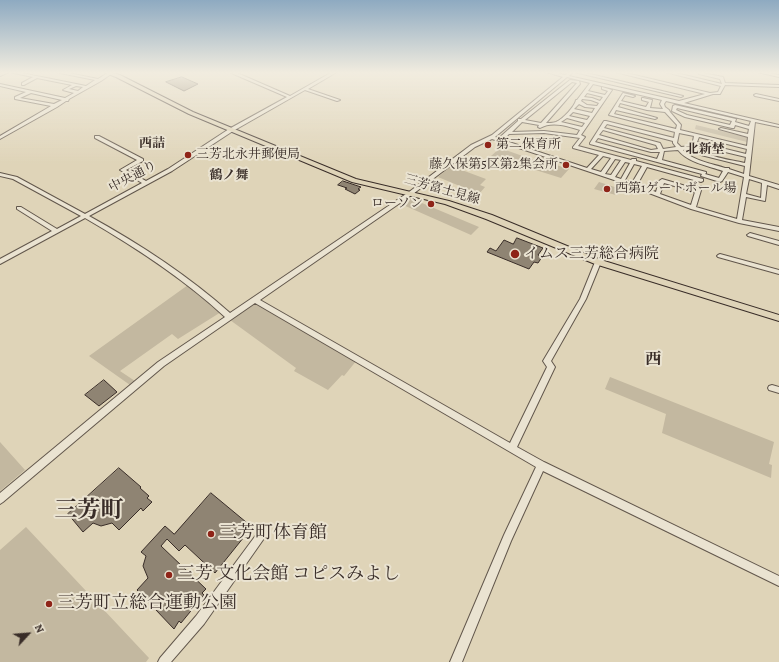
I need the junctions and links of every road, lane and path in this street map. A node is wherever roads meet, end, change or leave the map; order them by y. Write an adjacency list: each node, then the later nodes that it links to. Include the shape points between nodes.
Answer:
1 (40, 103): 17 (street)
2 (62, 103): 17 (street)
3 (171, 103): 40 (main road, 三芳富士見線)
4 (279, 103): 40 (street, 中央通り)
5 (533, 103): 26 (street)
6 (545, 103): 28 (street)
7 (561, 103): 33 (street)
8 (576, 103): 20 (street)
9 (582, 103): 16 (street, via 586,106)
10 (597, 103): 16 (street)
11 (618, 103): 18 (street)
12 (623, 103): 19 (street)
13 (650, 103): 19 (street)
14 (663, 103): 23 (street)
15 (681, 103): 30 (street)
16 (600, 105): 24 (street)
17 (56, 106): 50 (street)
18 (615, 108): 27 (street); 35 (street, via 611,115)
19 (647, 109): 21 (street)
20 (571, 110): 24 (street); 25 (street)
21 (654, 110): 23 (street); 27 (street)
22 (674, 110): 23 (street); 34 (street, via 686,116 732,127); 34 (street, via 675,106 734,120)
23 (666, 111): 29 (street)
24 (593, 115): 31 (street)
25 (566, 116): 31 (street); 32 (street)
26 (513, 118): 28 (street); 49 (street)
27 (655, 118): 35 (street)
28 (522, 120): 33 (street); 43 (street)
29 (676, 120): 42 (street); 47 (street)
30 (753, 120): 36 (street); 37 (street)
31 (588, 122): 38 (street)
32 (558, 123): 33 (street); 38 (street)
33 (542, 124): 41 (street)
34 (733, 124): 37 (street)
35 (651, 125): 42 (street)
36 (779, 126)
37 (751, 128): 47 (street)
38 (583, 129): 45 (street)
39 (602, 129): 46 (street); 52 (street, via 606,122); 56 (street, via 658,144)
40 (231, 130): 75 (street, 中央通り); 80 (main road, 三芳富士見線, via 354,181)
41 (537, 132): 43 (street); 45 (street)
42 (679, 132): 44 (street); 52 (street)
43 (510, 133): 51 (street)
44 (698, 135): 53 (street); 54 (street)
45 (578, 136): 57 (street, via 583,137 575,147)
46 (597, 136): 56 (street, via 651,151); 58 (street, via 592,143)
47 (750, 136): 54 (street)
48 (97, 137): 75 (street, via 141,160 122,170)
49 (491, 137): 51 (street); 80 (street, via 473,146)
50 (0, 138)
51 (500, 140): 67 (street)
52 (675, 140): 55 (street)
53 (695, 145): 55 (street); 59 (street); 65 (street, via 704,154)
54 (748, 148): 59 (street)
55 (679, 149): 56 (street); 64 (street, via 690,157)
56 (661, 150): 62 (street)
57 (601, 155): 60 (street); 67 (street)
58 (637, 155): 62 (street); 63 (street)
59 (747, 156): 65 (street)
60 (613, 158): 61 (street); 70 (street)
61 (623, 161): 63 (street); 72 (street)
62 (659, 161): 71 (street)
63 (633, 163): 66 (street); 74 (street)
64 (708, 164): 68 (street); 71 (street)
65 (746, 165): 73 (street)
66 (645, 166): 71 (street); 77 (street)
67 (588, 169): 70 (street)
68 (727, 169): 71 (street, via 720,180); 73 (street)
69 (0, 174): 85 (street, via 15,178)
70 (602, 174): 72 (street)
71 (703, 176): 79 (street)
72 (612, 177): 74 (street)
73 (746, 177): 76 (street); 82 (street)
74 (622, 181): 77 (street)
75 (146, 183): 85 (street, 中央通り)
76 (765, 183): 78 (street); 82 (street, via 763,200)
77 (634, 185): 81 (street)
78 (779, 187)
79 (697, 190): 81 (street, via 662,181); 84 (street)
80 (411, 193): 93 (main road, 三芳富士見線, via 464,208); 95 (street)
81 (658, 194): 84 (street)
82 (743, 195): 86 (street)
83 (19, 208): 88 (street)
84 (693, 208): 86 (street)
85 (84, 216): 88 (street, 中央通り); 96 (street, via 180,275)
86 (739, 221): 87 (street)
87 (779, 229)
88 (56, 231): 92 (street, 中央通り)
89 (750, 236): 90 (street)
90 (779, 243)
91 (720, 256): 94 (street)
92 (0, 262)
93 (598, 262): 97 (main road, 三芳富士見線); 98 (street, via 583,299 547,361 551,367)
94 (779, 272)
95 (255, 300): 96 (street); 98 (street)
96 (230, 316): 100 (street, via 150,372)
97 (779, 318)
98 (512, 448): 99 (street)
99 (541, 465): 102 (street); 104 (street)
100 (0, 499)
101 (262, 534): 103 (street, via 200,620)
102 (779, 581)
103 (164, 662)
104 (456, 662)

